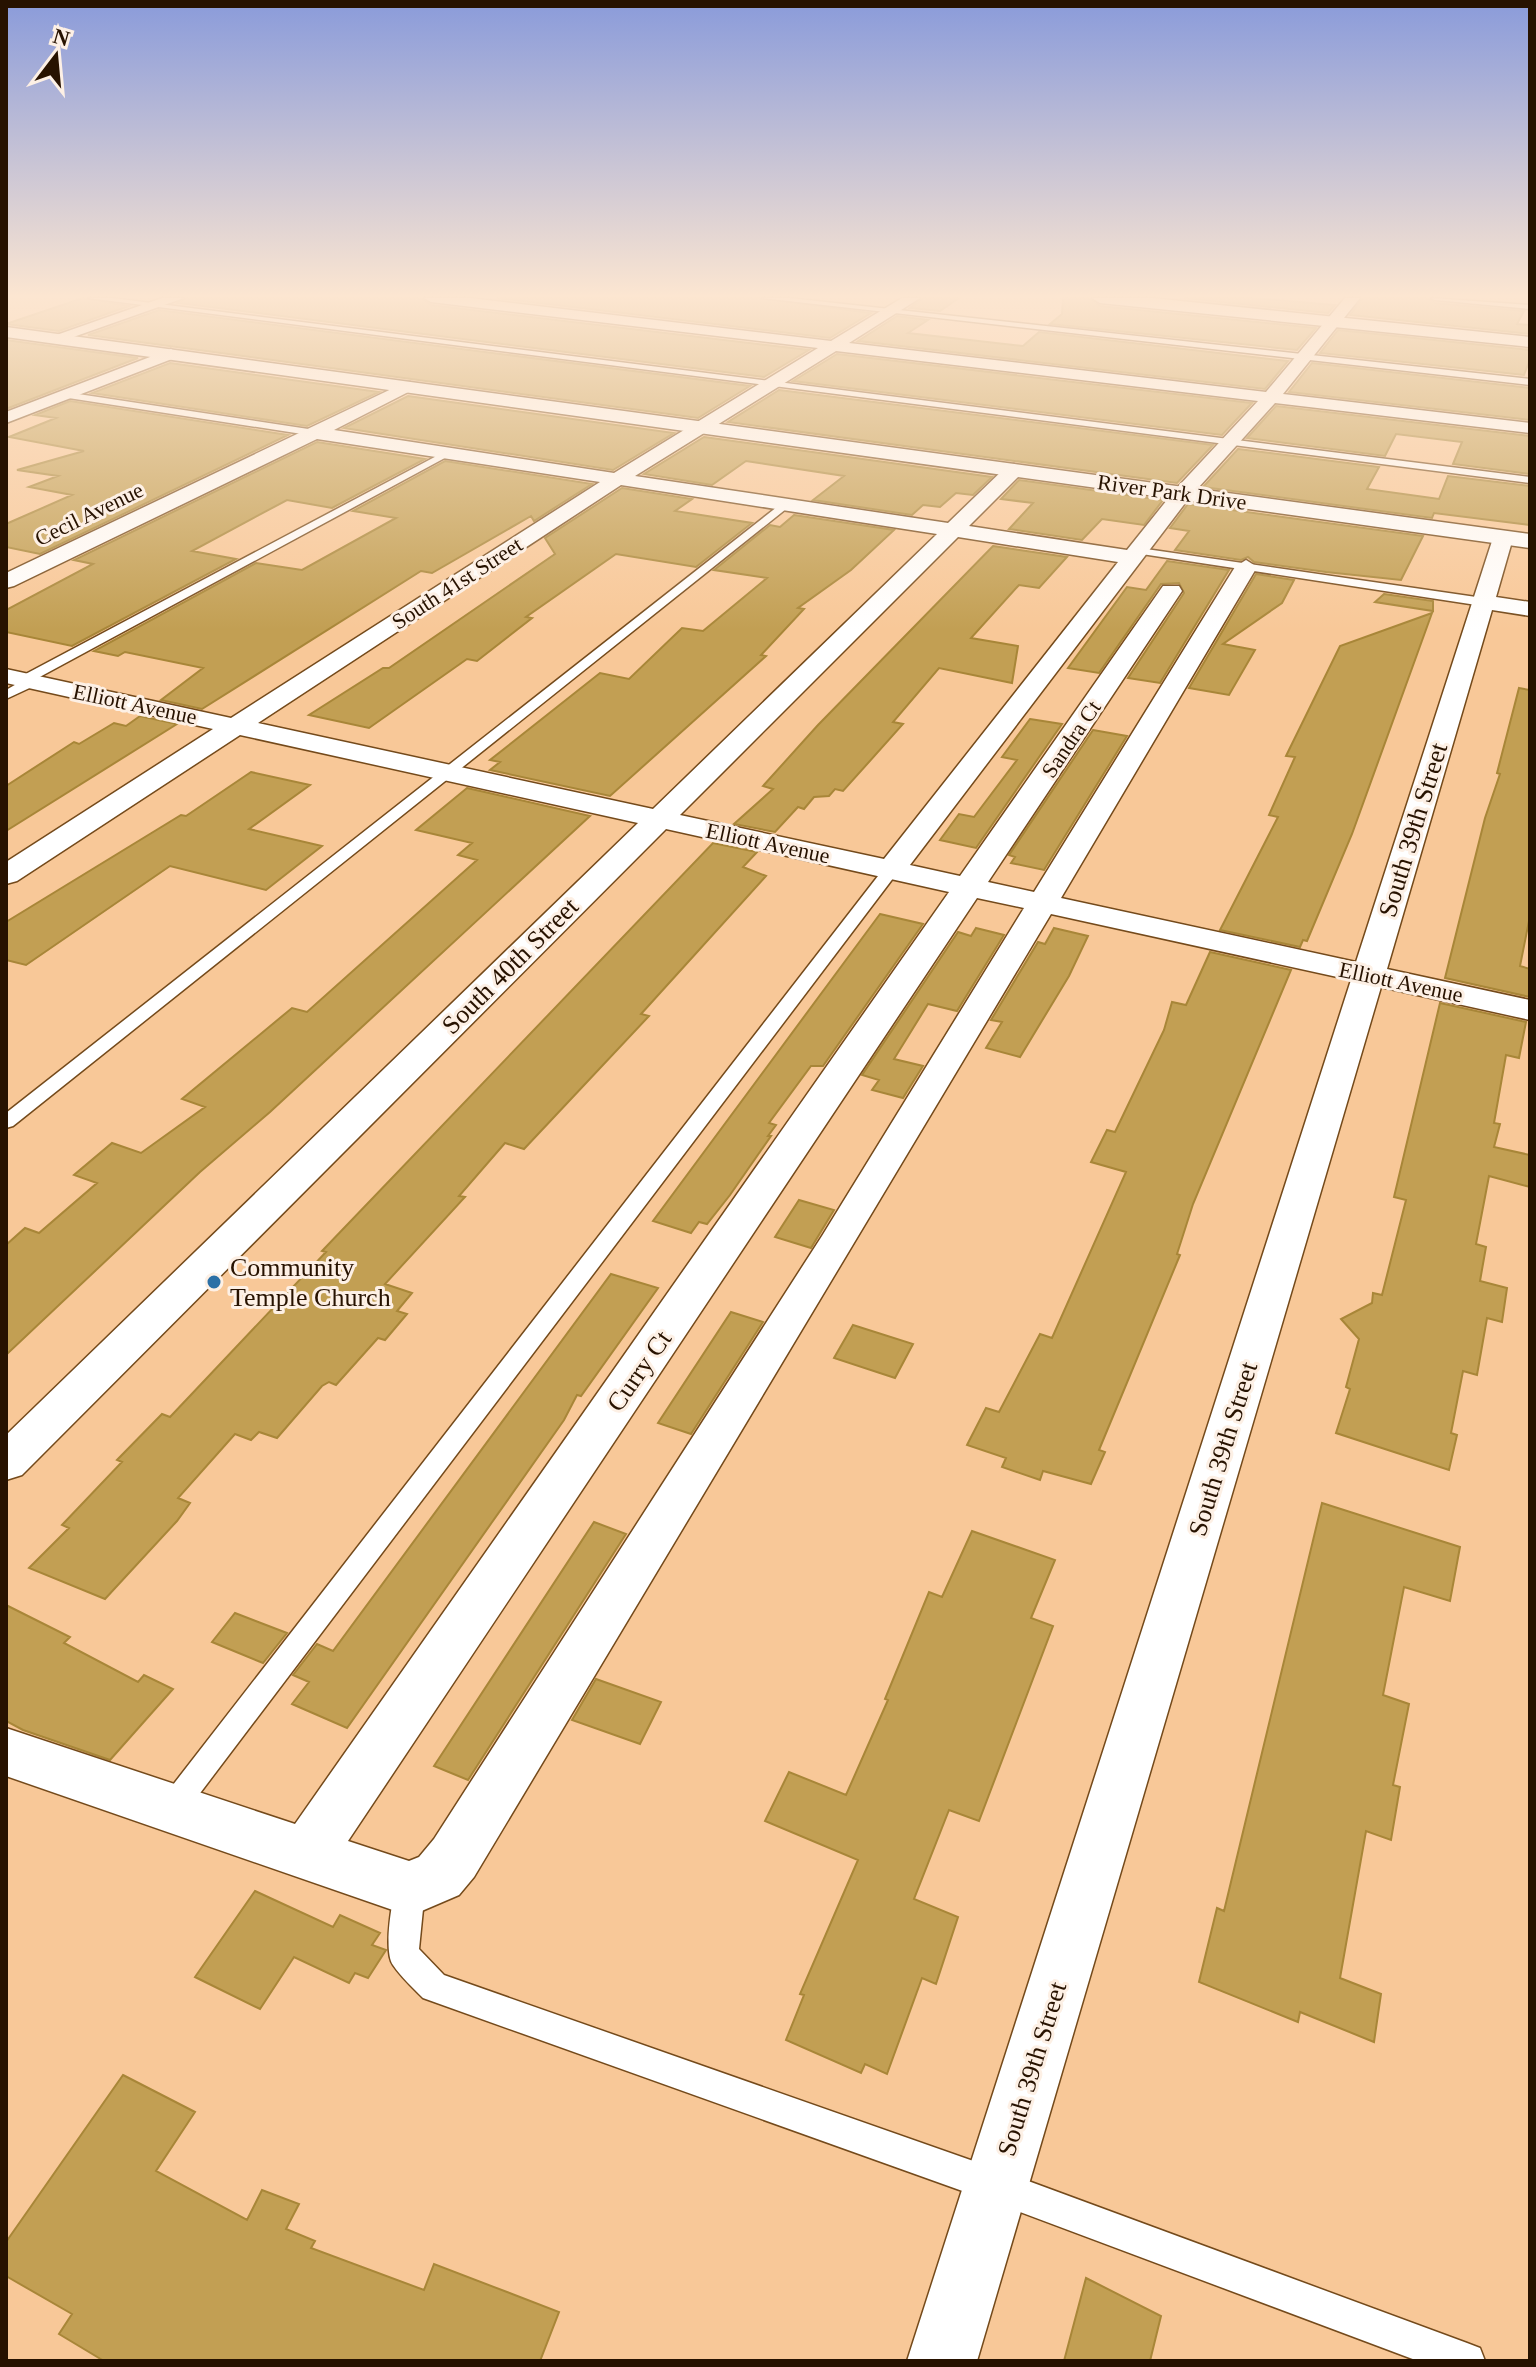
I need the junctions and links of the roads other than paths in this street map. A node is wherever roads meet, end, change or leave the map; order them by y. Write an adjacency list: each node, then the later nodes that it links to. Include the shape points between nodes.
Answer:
1 (30, 408): 9 (street)
2 (154, 408): 12 (lane)
3 (366, 408): 12 (street, Cecil Avenue)
4 (565, 408): 10 (street, River Park Drive)
5 (728, 408): 10 (street, South 41st Street)
6 (969, 408): 13 (lane)
7 (1261, 408): 13 (street)
8 (1367, 408): 11 (street)
9 (6, 418)
10 (698, 427): 15 (street, River Park Drive); 16 (street, South 41st Street)
11 (1530, 428)
12 (315, 433): 14 (street); 25 (street, Cecil Avenue)
13 (1231, 442): 17 (lane); 18 (street)
14 (449, 453): 16 (street); 29 (lane)
15 (1014, 470): 18 (street, River Park Drive); 20 (street, South 40th Street)
16 (618, 479): 19 (street); 30 (street, South 41st Street)
17 (1530, 480)
18 (1182, 494): 21 (street, River Park Drive); 23 (street)
19 (786, 505): 20 (street); 31 (lane)
20 (953, 530): 23 (street); 32 (street, South 40th Street)
21 (1503, 538): 22 (street, River Park Drive); 27 (street, South 39th Street)
22 (1530, 541)
23 (1137, 554): 24 (lane); 33 (street)
24 (1246, 567): 27 (lane); 36 (street)
25 (6, 581)
26 (1171, 591): 35 (street, Sandra Ct)
27 (1483, 602): 28 (street); 37 (street, South 39th Street)
28 (1530, 609)
29 (17, 683): 30 (street, Elliott Avenue)
30 (235, 726): 31 (street, Elliott Avenue); 34 (street, South 41st Street)
31 (449, 773): 32 (street, Elliott Avenue); 39 (lane)
32 (659, 819): 33 (street, Elliott Avenue); 40 (street, South 40th Street)
33 (891, 870): 35 (street, Elliott Avenue); 42 (lane)
34 (6, 875)
35 (970, 888): 36 (street, Elliott Avenue); 43 (street, Curry Ct)
36 (1043, 904): 37 (street, Elliott Avenue); 44 (street, via 454,1858 439,1876)
37 (1369, 975): 38 (street, Elliott Avenue); 45 (street, South 39th Street)
38 (1530, 1010)
39 (6, 1122)
40 (6, 1463)
41 (6, 1752): 42 (street)
42 (172, 1808): 43 (street)
43 (307, 1854): 44 (street)
44 (410, 1889): 45 (lane, via 403,1954 434,1987)
45 (996, 2186): 46 (street, South 39th Street); 47 (lane)
46 (942, 2361)
47 (1467, 2361)

